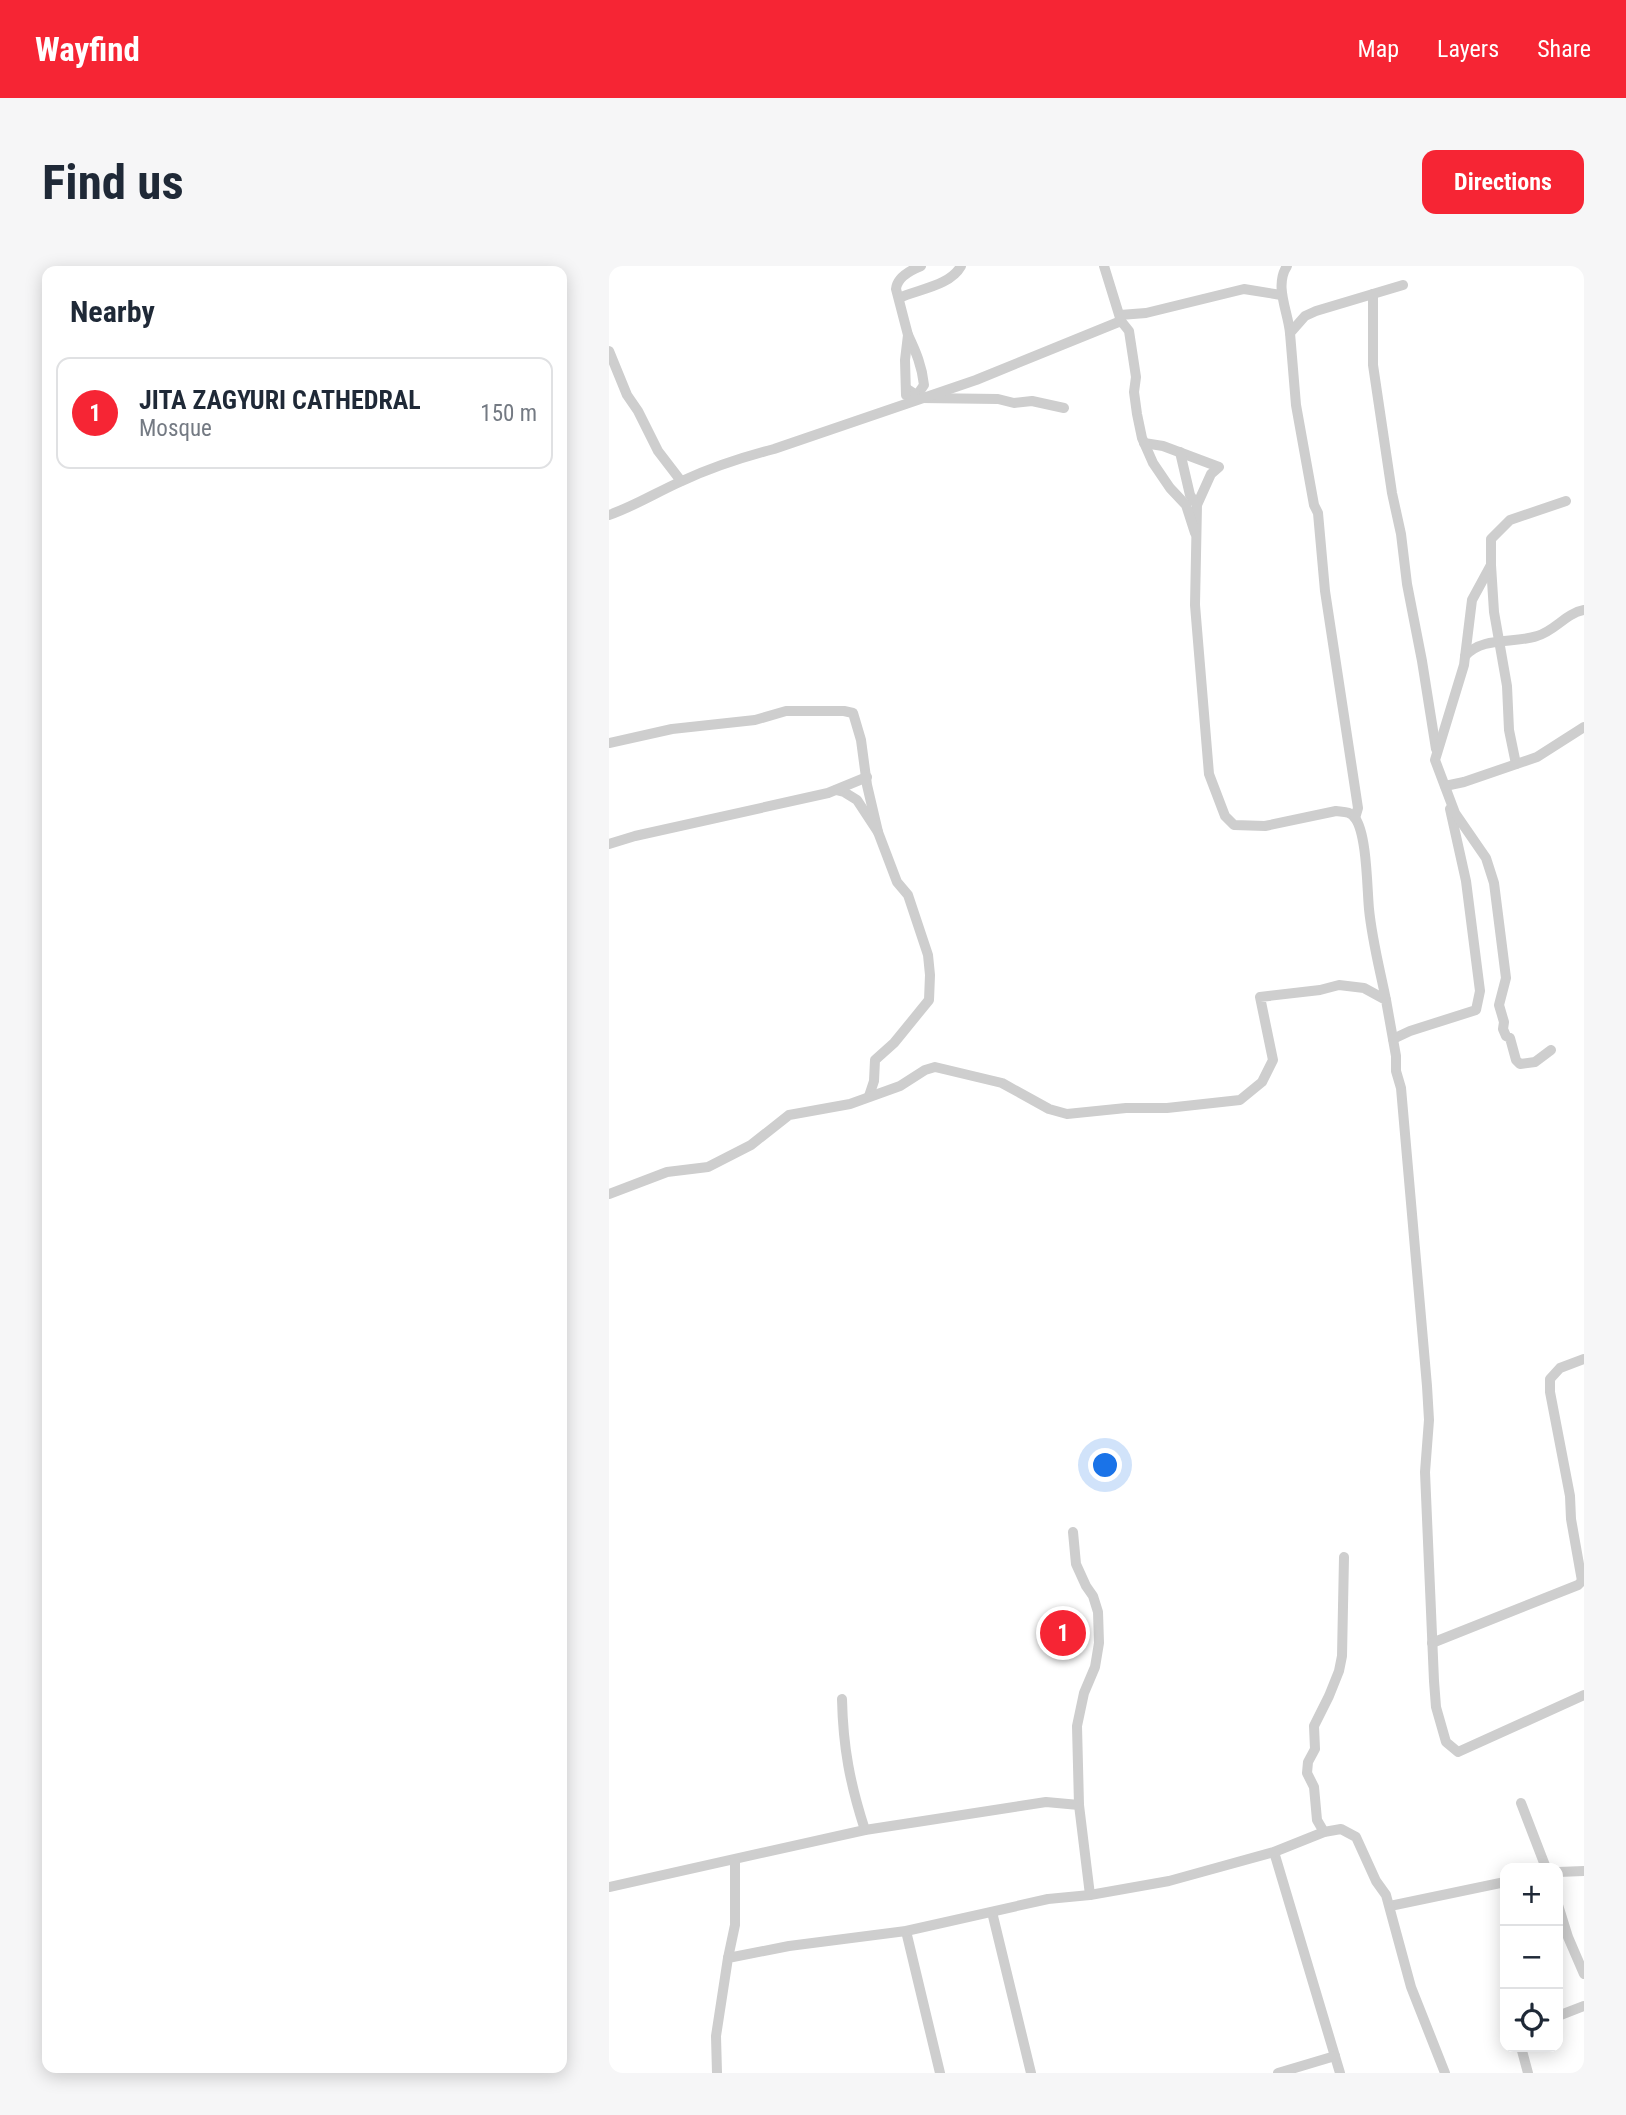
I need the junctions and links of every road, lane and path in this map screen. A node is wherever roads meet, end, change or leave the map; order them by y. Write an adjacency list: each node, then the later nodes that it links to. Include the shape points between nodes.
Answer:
1 (921, 266): 8 (street, via 896,283)
2 (961, 266): 8 (street, via 946,280)
3 (1104, 266): 9 (street)
4 (1287, 266): 7 (street)
5 (1403, 285): 6 (street)
6 (1373, 294): 10 (street, via 1316,310); 32 (street, via 1373,365)
7 (1281, 295): 9 (street, via 1244,289); 10 (street)
8 (899, 298): 11 (street)
9 (1121, 318): 15 (street); 19 (street, via 1129,331)
10 (1290, 333): 38 (street, via 1296,405 1318,513 1325,591 1358,808)
11 (908, 335): 13 (street, via 921,361); 14 (street)
12 (609, 351): 21 (street, via 658,451)
13 (924, 385): 15 (street); 16 (street)
14 (907, 389): 16 (street); 17 (street)
15 (933, 394): 16 (street)
16 (917, 398): 17 (street); 18 (street, via 1032,401)
17 (900, 405): 21 (street)
18 (1064, 408)
19 (1144, 443): 20 (street); 25 (street, via 1164,480 1186,505)
20 (1180, 452): 23 (street, via 1190,495); 23 (street, via 1219,467)
21 (681, 481): 24 (street)
22 (1566, 501): 26 (street, via 1510,520 1497,530 1491,539)
23 (1197, 505): 25 (street)
24 (609, 516)
25 (1195, 533): 38 (street, via 1195,605 1209,774 1224,816 1234,825 1265,827 1336,811 1347,811)
26 (1491, 565): 28 (street); 29 (street, via 1472,600)
27 (1584, 610): 28 (street, via 1539,636)
28 (1501, 642): 29 (street, via 1483,643); 33 (street)
29 (1465, 656): 32 (street)
30 (1584, 727): 33 (street)
31 (609, 743): 34 (street, via 786,711 843,710 853,713 857,723)
32 (1436, 752): 35 (street, via 1434,760)
33 (1516, 764): 35 (street)
34 (867, 777): 36 (street); 39 (street)
35 (1445, 786): 37 (street)
36 (836, 790): 39 (street, via 857,800); 40 (street)
37 (1449, 799): 42 (street, via 1466,881 1478,1003 1476,1010); 43 (street, via 1486,858 1494,883 1506,978 1499,1005 1515,1060 1527,1065)
38 (1355, 818): 41 (street)
39 (878, 832): 44 (street, via 917,919 928,955 930,988 929,1000 875,1060)
40 (609, 844)
41 (1386, 1000): 42 (street); 44 (street, via 1364,988 1339,985 1260,997 1273,1060 1262,1082 1240,1100 1067,1114 1049,1110 1002,1083 935,1067)
42 (1393, 1039): 49 (street, via 1427,1386 1425,1472)
43 (1551, 1050)
44 (869, 1096): 45 (street, via 789,1115 729,1158 708,1167 667,1172)
45 (609, 1194)
46 (1584, 1359): 49 (street, via 1560,1368 1550,1380 1582,1581)
47 (1073, 1532): 53 (street, via 1076,1564 1096,1604 1099,1643 1077,1726)
48 (1344, 1557): 55 (street, via 1342,1656 1314,1726 1315,1749 1307,1773)
49 (1432, 1643): 50 (street, via 1436,1707 1446,1742 1458,1752)
50 (1584, 1695)
51 (842, 1699): 54 (street, via 851,1786)
52 (1521, 1804): 58 (street)
53 (1079, 1805): 54 (street, via 1046,1802); 63 (street)
54 (865, 1830): 57 (street)
55 (1324, 1832): 56 (street); 64 (street, via 1341,1829 1356,1838)
56 (1274, 1852): 63 (street, via 1169,1881); 73 (street)
57 (735, 1860): 62 (street); 68 (street, via 735,1925)
58 (1544, 1863)
59 (1584, 1871): 60 (street)
60 (1563, 1872)
61 (1500, 1883): 64 (street)
62 (609, 1887)
63 (1090, 1895): 65 (street)
64 (1390, 1906): 79 (street, via 1411,1986)
65 (992, 1912): 67 (street); 76 (street)
66 (1563, 1918): 69 (street)
67 (906, 1931): 68 (street); 75 (street)
68 (728, 1958): 74 (street, via 716,2036)
69 (1584, 1974)
70 (1584, 2006): 71 (street)
71 (1563, 2013)
72 (1522, 2052): 80 (street)
73 (1335, 2056): 77 (street); 78 (street)
74 (717, 2073)
75 (940, 2073)
76 (1031, 2073)
77 (1278, 2073)
78 (1341, 2073)
79 (1445, 2073)
80 (1528, 2073)

